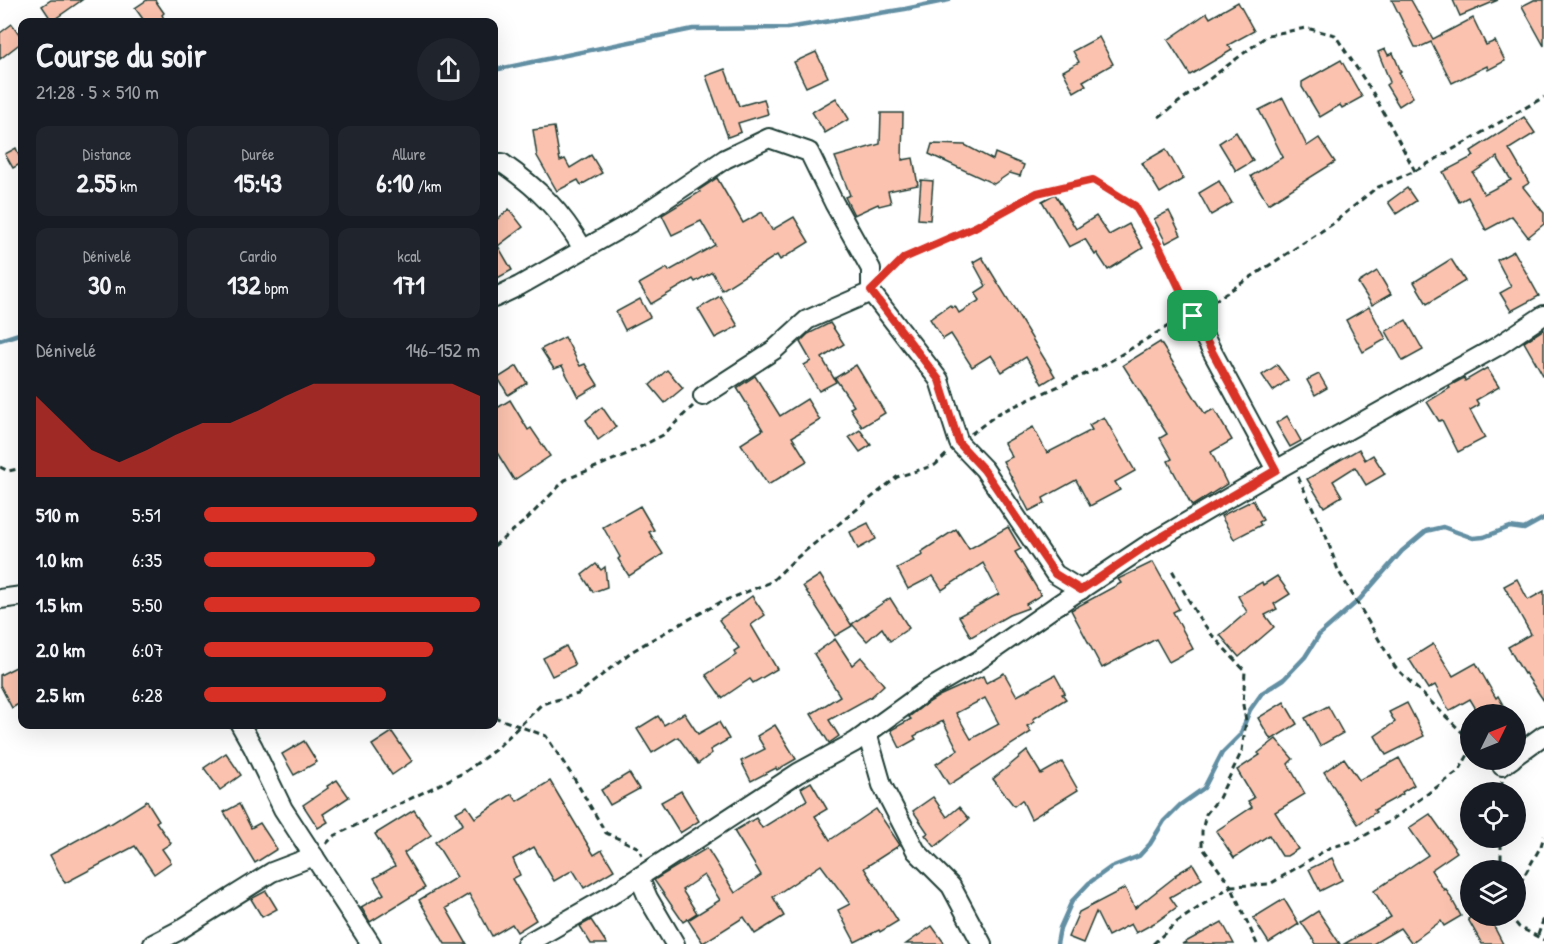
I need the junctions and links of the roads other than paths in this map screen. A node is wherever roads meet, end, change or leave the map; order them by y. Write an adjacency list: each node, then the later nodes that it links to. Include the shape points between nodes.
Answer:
1 (498, 164): 2 (street, via 532,184 568,224)
2 (583, 249): 3 (street, via 630,224 726,159 769,138 809,152 871,269); 4 (street)
3 (871, 291): 7 (street, via 807,320 774,350); 9 (street, via 939,380 959,443 984,470 1055,574)
4 (498, 296)
5 (1544, 315): 8 (street, via 1498,346)
6 (1193, 316): 8 (street)
7 (703, 396)
8 (1283, 466): 9 (street, via 1146,546)
9 (1081, 590): 13 (street)
10 (18, 597): 11 (street)
11 (0, 599)
12 (243, 729): 16 (street, via 283,809)
13 (867, 733): 17 (street, via 798,773); 22 (street, via 882,785 916,851 951,886)
14 (1544, 735): 15 (street)
15 (1526, 748)
16 (314, 856): 18 (street, via 273,872); 19 (street)
17 (644, 874): 20 (street); 21 (street, via 648,898)
18 (153, 944)
19 (371, 944)
20 (526, 944)
21 (675, 944)
22 (982, 944)

